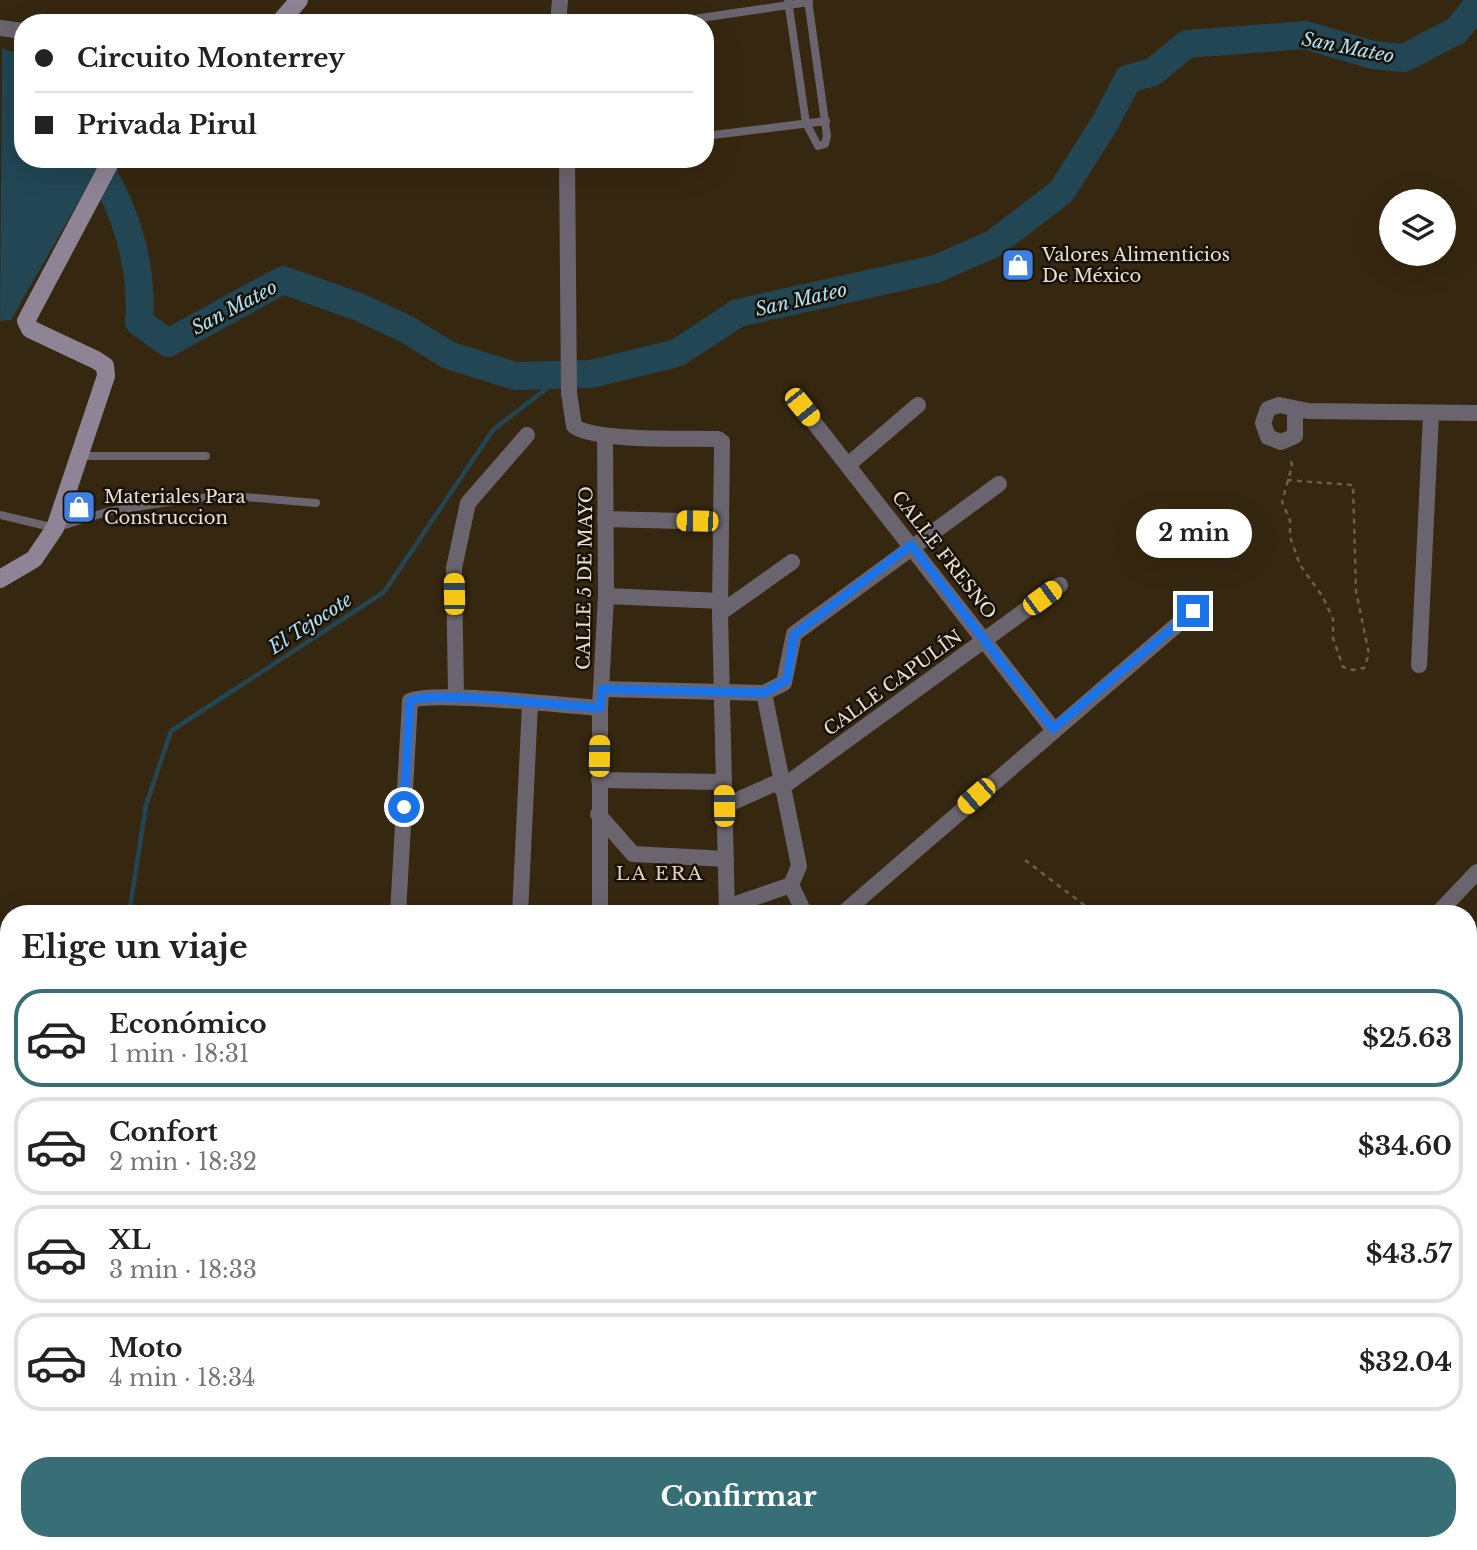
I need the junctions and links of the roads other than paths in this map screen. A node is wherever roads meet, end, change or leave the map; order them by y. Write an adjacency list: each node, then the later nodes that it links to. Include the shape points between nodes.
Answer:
1 (299, 0): 4 (main road)
2 (808, 1): 3 (lane); 6 (lane)
3 (788, 2): 5 (lane); 7 (lane)
4 (287, 14)
5 (714, 15)
6 (826, 121): 7 (lane); 7 (lane, via 825,144 818,146)
7 (806, 123): 8 (lane)
8 (714, 135)
9 (107, 168): 18 (main road, via 26,321 30,329 105,366 106,376)
10 (567, 168): 17 (street, via 569,393 574,426)
11 (918, 405): 20 (street)
12 (802, 407): 20 (street, CALLE FRESNO)
13 (1294, 411): 13 (street, via 1279,405 1268,409 1263,423 1268,437 1281,442 1295,436); 15 (street)
14 (1477, 413): 15 (street)
15 (1431, 415): 35 (street)
16 (527, 435): 39 (street, via 468,503 454,568)
17 (605, 436): 24 (street, CALLE 5 DE MAYO); 25 (street, via 718,439 722,442)
18 (78, 456): 19 (lane); 26 (main road)
19 (206, 456)
20 (849, 464): 27 (street, CALLE FRESNO)
21 (999, 484): 27 (street)
22 (316, 502): 26 (lane, via 244,496 194,498 110,511)
23 (0, 515): 26 (lane)
24 (605, 519): 25 (street); 31 (street, CALLE 5 DE MAYO)
25 (720, 522): 32 (street)
26 (55, 528): 29 (main road, via 33,559)
27 (911, 545): 34 (street, CALLE FRESNO); 38 (street, via 794,635 787,680)
28 (792, 562): 32 (street)
29 (0, 579)
30 (1060, 584): 34 (street, CALLE CAPULÍN)
31 (606, 596): 32 (street); 36 (street, CALLE 5 DE MAYO)
32 (720, 607): 37 (street)
33 (1193, 611): 42 (street)
34 (986, 639): 42 (street, CALLE FRESNO); 45 (street, CALLE CAPULÍN)
35 (1419, 665)
36 (602, 689): 37 (street); 41 (street, CALLE 5 DE MAYO)
37 (724, 691): 38 (street); 44 (street)
38 (764, 693): 45 (street)
39 (456, 697): 40 (street); 51 (street, via 410,701)
40 (530, 704): 41 (street); 52 (street)
41 (600, 708): 43 (street, CALLE 5 DE MAYO)
42 (1053, 729): 57 (street)
43 (599, 780): 44 (street); 47 (street, CALLE 5 DE MAYO)
44 (724, 782): 46 (street)
45 (781, 785): 46 (street, CALLE CAPULÍN); 50 (street, via 799,866)
46 (724, 806): 48 (street)
47 (598, 814): 48 (street, via 633,854); 53 (street, CALLE 5 DE MAYO)
48 (726, 859): 54 (street)
49 (1477, 872): 58 (street)
50 (790, 885): 55 (street); 56 (street)
51 (399, 905)
52 (520, 905)
53 (600, 905)
54 (727, 905)
55 (740, 905)
56 (800, 905)
57 (852, 905)
58 (1446, 905)

